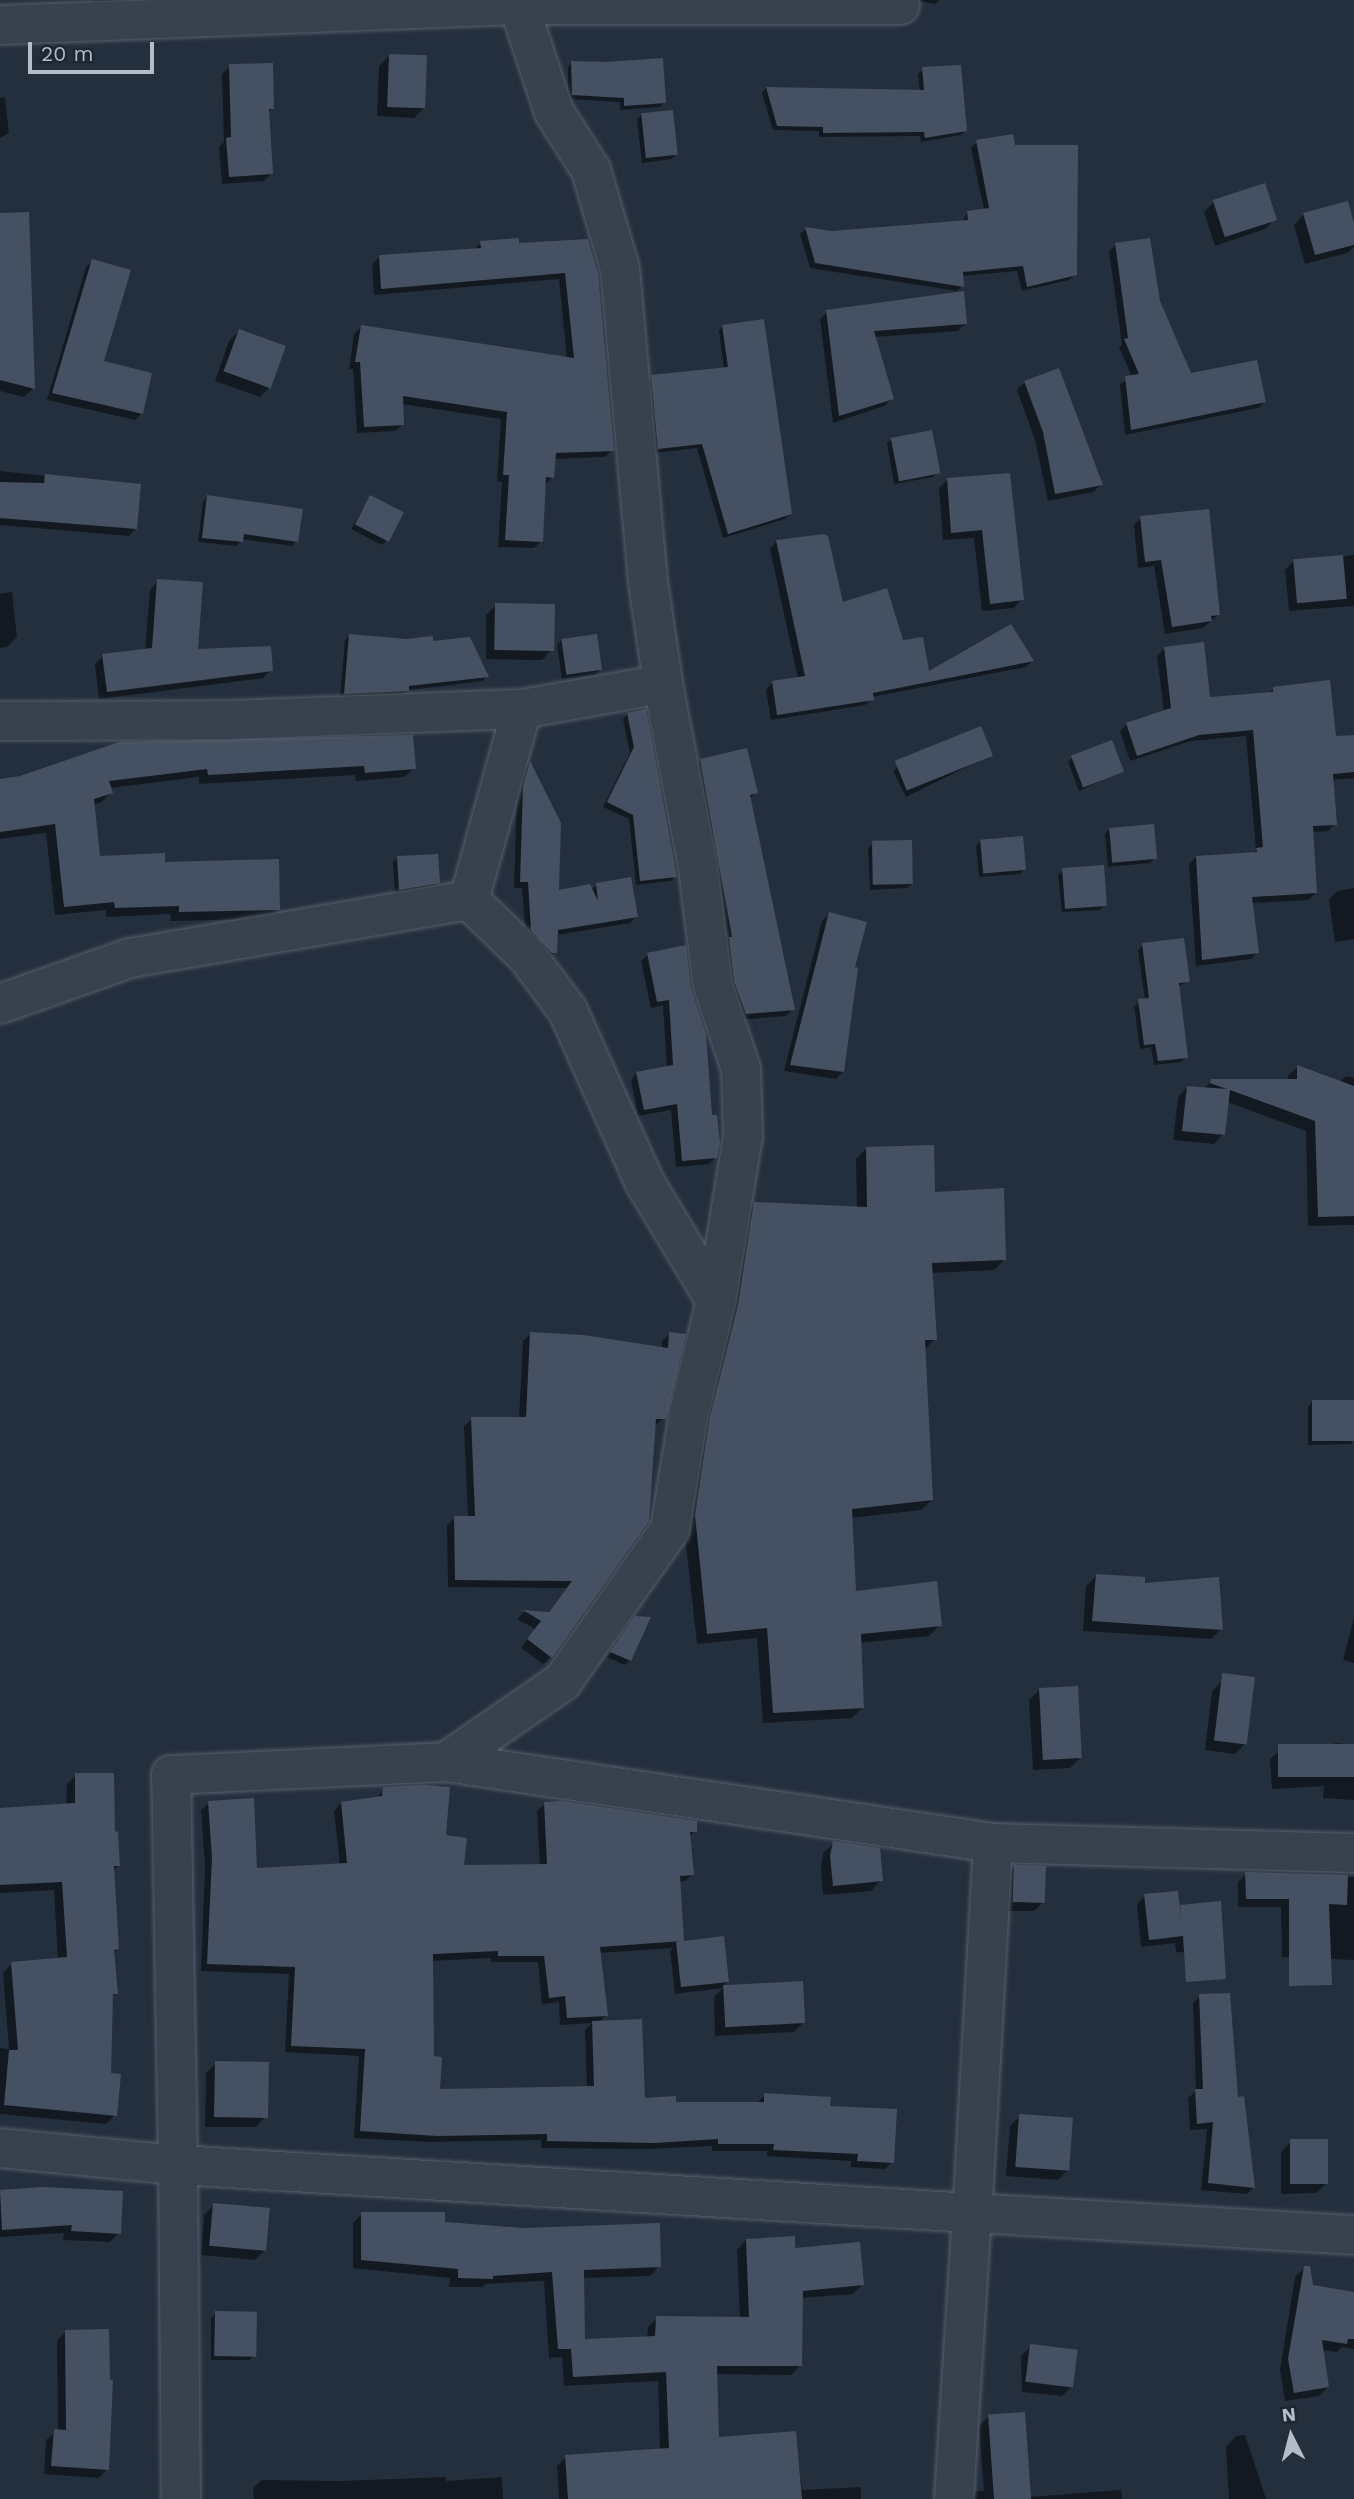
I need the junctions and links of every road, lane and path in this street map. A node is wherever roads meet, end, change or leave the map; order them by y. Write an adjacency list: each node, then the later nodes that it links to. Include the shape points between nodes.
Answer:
1 (517, 3): 2 (street); 3 (street); 4 (street, via 554,112 591,170 621,269 648,582)
2 (900, 5)
3 (0, 25)
4 (663, 684): 5 (street); 9 (street, via 698,868 713,986 741,1069 743,1136)
5 (522, 709): 6 (street, via 232,720); 7 (street)
6 (0, 721)
7 (469, 900): 8 (street, via 130,958); 9 (street, via 527,956 568,1012 645,1183)
8 (0, 1004)
9 (716, 1301): 10 (street, via 688,1413 670,1529 562,1682)
10 (446, 1762): 11 (street); 14 (street, via 171,1775)
11 (993, 1843): 12 (street); 15 (street)
12 (1354, 1853)
13 (0, 2148): 14 (street)
14 (178, 2165): 15 (street); 17 (street)
15 (972, 2213): 16 (street); 18 (street)
16 (1354, 2235)
17 (181, 2499)
18 (954, 2499)

